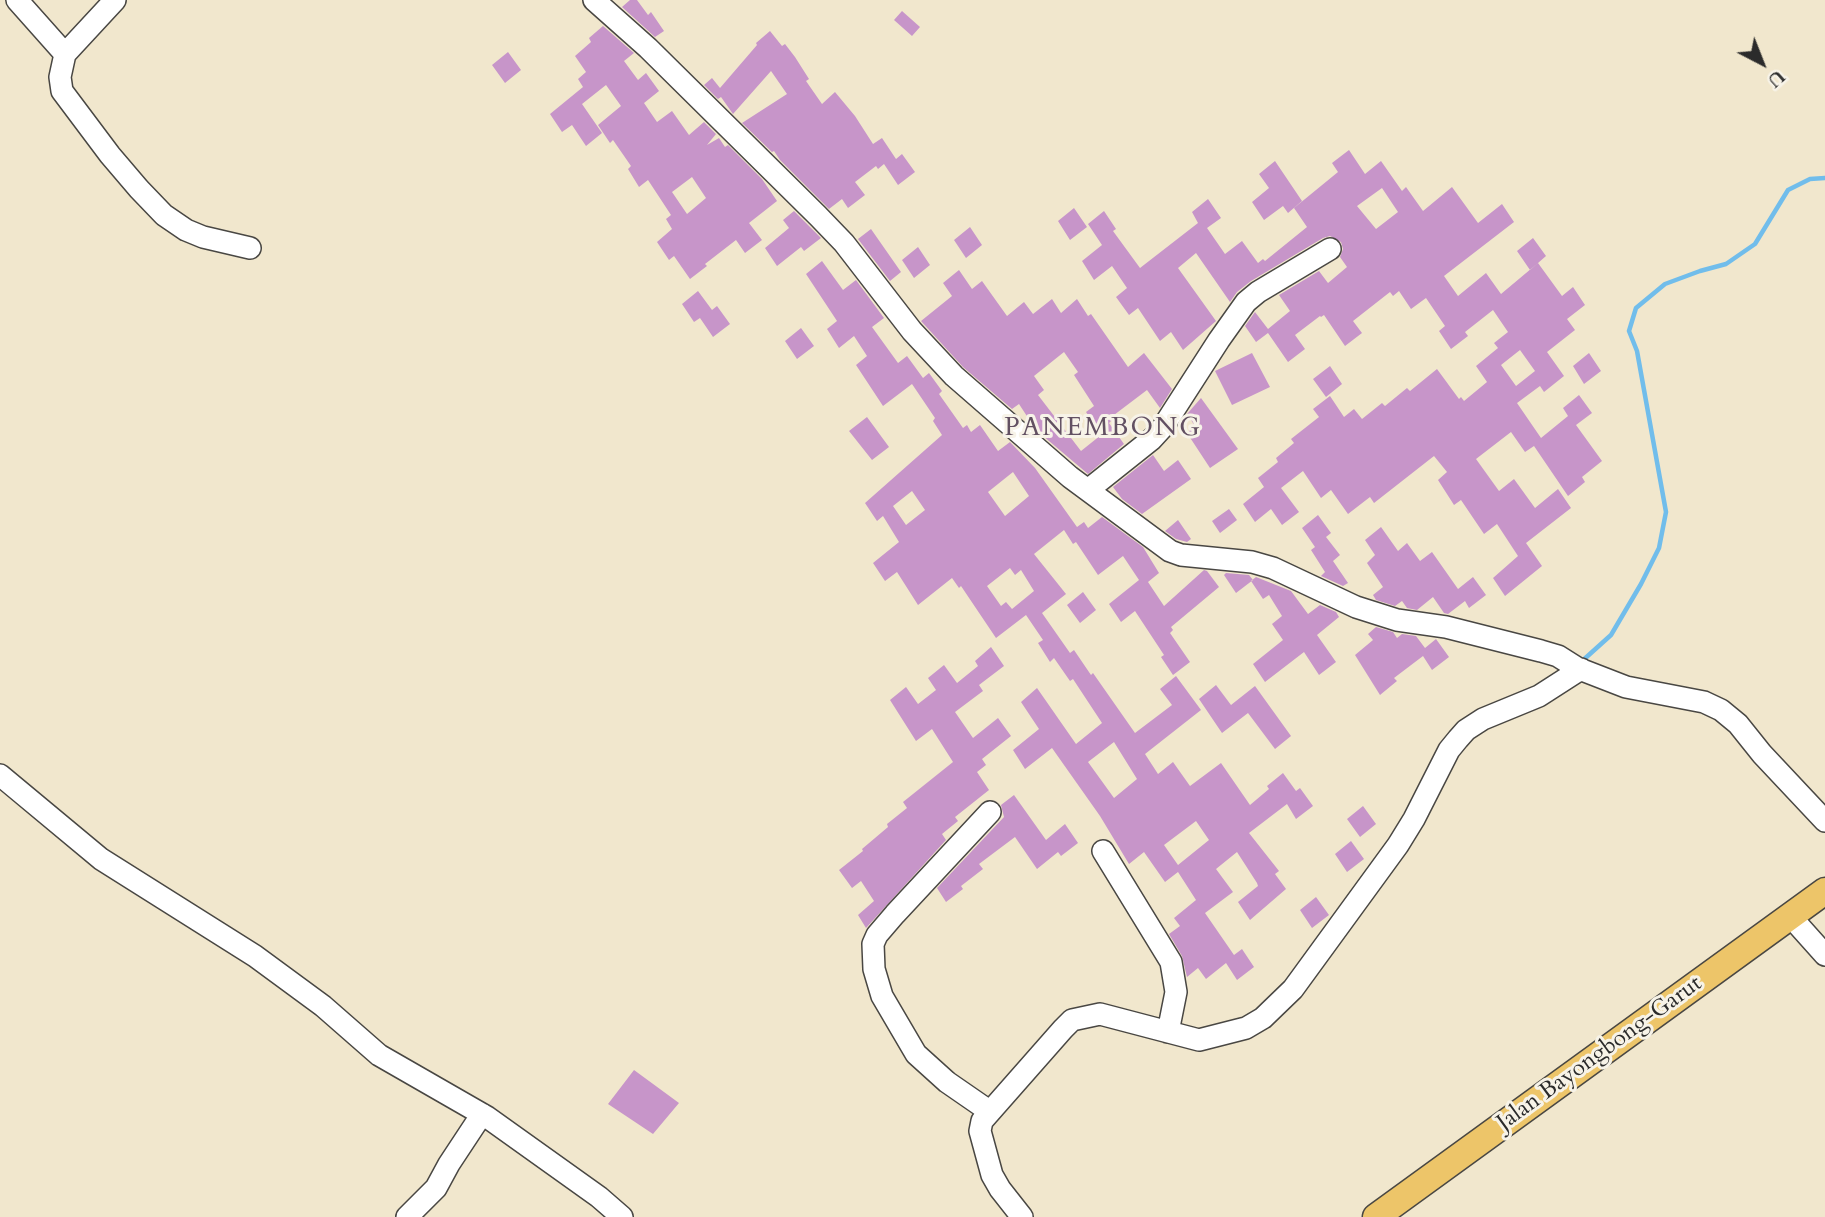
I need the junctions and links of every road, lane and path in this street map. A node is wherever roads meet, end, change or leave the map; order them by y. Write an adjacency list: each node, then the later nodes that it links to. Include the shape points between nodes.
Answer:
1 (18, 0): 4 (street)
2 (115, 0): 4 (street)
3 (594, 0): 7 (street, via 827,225 932,355)
4 (65, 54): 5 (street, via 62,91 139,189 186,230)
5 (250, 248)
6 (1330, 249): 7 (street, via 1246,302 1163,427)
7 (1088, 490): 8 (street, via 1170,551 1273,568 1356,607 1558,656)
8 (1579, 669): 11 (street, via 1626,687 1704,702 1721,710); 16 (street, via 1539,696 1466,730 1449,750 1398,845 1293,989 1263,1018 1210,1039)
9 (0, 775): 18 (street, via 101,859 255,956 379,1055)
10 (990, 812): 17 (street, via 873,944 874,970 883,996 916,1055)
11 (1825, 821)
12 (1103, 851): 16 (street, via 1171,962 1176,992)
13 (1825, 891): 14 (main road, Jalan Bayongbong-Garut)
14 (1791, 917): 15 (street); 22 (main road, Jalan Bayongbong-Garut)
15 (1825, 955)
16 (1167, 1030): 17 (street, via 1100,1014 1072,1020)
17 (982, 1107): 21 (street, via 980,1131 992,1175)
18 (482, 1114): 19 (street, via 436,1188); 20 (street)
19 (407, 1217)
20 (622, 1217)
21 (1022, 1217)
22 (1376, 1217)

